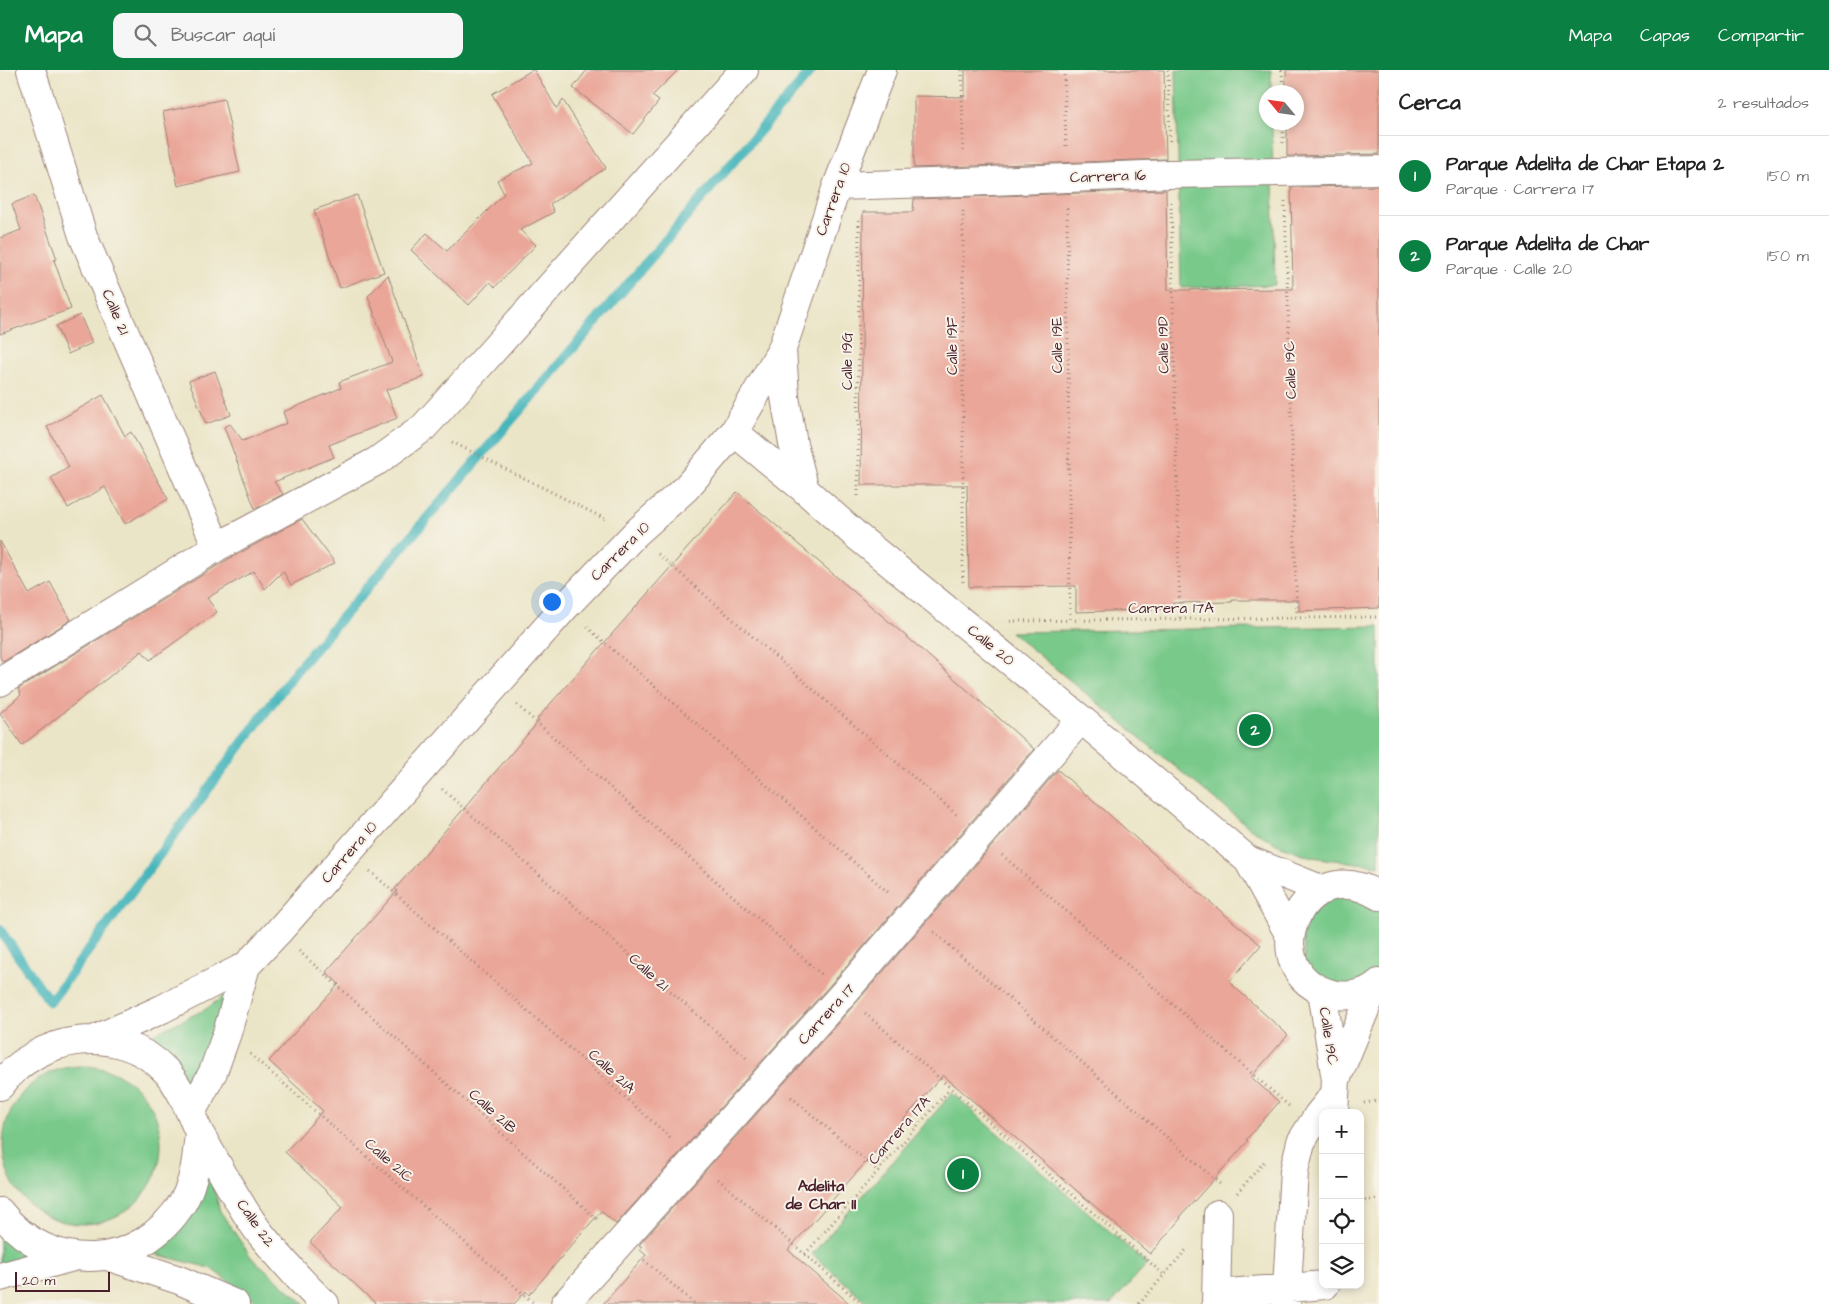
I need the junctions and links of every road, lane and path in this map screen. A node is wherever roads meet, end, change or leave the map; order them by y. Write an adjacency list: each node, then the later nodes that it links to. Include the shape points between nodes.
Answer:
1 (31, 70): 22 (street, Calle 21, via 83,236)
2 (744, 70): 22 (street, via 423,428 377,462)
3 (882, 70): 15 (street, Carrera 10)
4 (962, 70): 14 (path, Calle 19F)
5 (1064, 70): 13 (path, Calle 19E)
6 (1168, 70): 12 (path, Calle 19D)
7 (1282, 70): 8 (path)
8 (1282, 85)
9 (1283, 130): 11 (path, Calle 19C)
10 (1379, 170): 11 (street, Carrera 16)
11 (1284, 172): 12 (street, Carrera 16); 24 (path, Calle 19C)
12 (1170, 174): 13 (street, Carrera 16); 25 (path, Calle 19D)
13 (1067, 178): 14 (street, Carrera 16); 26 (path, Calle 19E)
14 (963, 182): 15 (street, Carrera 16); 27 (path, Calle 19F)
15 (848, 185): 16 (street, Carrera 10); 21 (path, Calle 19G)
16 (782, 349): 17 (street, Carrera 10); 19 (street, via 788,416)
17 (734, 432): 19 (street, Calle 20); 20 (street, Carrera 10, via 686,488)
18 (469, 450): 20 (path)
19 (805, 490): 21 (street, Calle 20)
20 (635, 534): 30 (street, Carrera 10, via 565,607)
21 (858, 537): 27 (street, Calle 20)
22 (217, 547): 28 (street)
23 (1379, 617): 24 (path, Carrera 17A)
24 (1297, 618): 25 (path, Carrera 17A)
25 (1180, 619): 26 (path, Carrera 17A)
26 (1070, 620): 27 (path, Carrera 17A)
27 (963, 622): 29 (street, Calle 20)
28 (0, 682)
29 (1081, 719): 32 (street, Calle 20); 42 (street, Carrera 17)
30 (421, 770): 31 (street, Carrera 10); 42 (path, Calle 21)
31 (349, 852): 35 (street, Carrera 10); 47 (path, Calle 21A)
32 (1248, 860): 33 (street, Calle 20); 36 (street, Calle 20)
33 (1323, 890): 34 (street, via 1351,886); 36 (street, via 1300,908)
34 (1379, 896)
35 (278, 932): 37 (street, Carrera 10); 53 (path, Calle 21B)
36 (1290, 936): 39 (street, via 1291,953 1297,969)
37 (246, 966): 40 (street, Carrera 10); 41 (street, Carrera 10, via 162,1010)
38 (1377, 986): 39 (street, via 1357,994 1340,996); 45 (street, Calle 19C)
39 (1322, 991): 45 (street, Calle 19C)
40 (228, 1033): 46 (street, Carrera 10); 64 (path, Calle 21C)
41 (96, 1039): 43 (street, via 65,1042 36,1053 10,1072); 46 (street, Calle 22, via 121,1044 145,1055 165,1070 181,1090)
42 (768, 1078): 47 (street, Carrera 17); 48 (path, Calle 21)
43 (0, 1086)
44 (950, 1088): 48 (path, Carrera 17A)
45 (1335, 1096): 60 (street, via 1301,1142 1294,1172)
46 (195, 1122): 55 (street, via 195,1170 184,1201 164,1226 138,1246); 63 (street, Calle 22, via 252,1224 309,1291)
47 (695, 1159): 53 (street, Carrera 17); 54 (path, Calle 21A)
48 (878, 1171): 54 (path, Carrera 17A)
49 (1379, 1199): 50 (path)
50 (1364, 1201)
51 (0, 1212): 56 (street, via 28,1240 50,1252)
52 (1218, 1214): 61 (street)
53 (621, 1240): 65 (street, Carrera 17); 66 (path, Calle 21B)
54 (806, 1254): 67 (path, Calle 21A)
55 (106, 1256): 56 (street); 62 (street, via 179,1280)
56 (74, 1257): 57 (street)
57 (0, 1277)
58 (1319, 1287): 60 (street)
59 (1329, 1289): 68 (street)
60 (1287, 1296): 61 (street)
61 (1216, 1299)
62 (235, 1304)
63 (325, 1304)
64 (535, 1304)
65 (565, 1304)
66 (695, 1304)
67 (862, 1304)
68 (1329, 1304)

